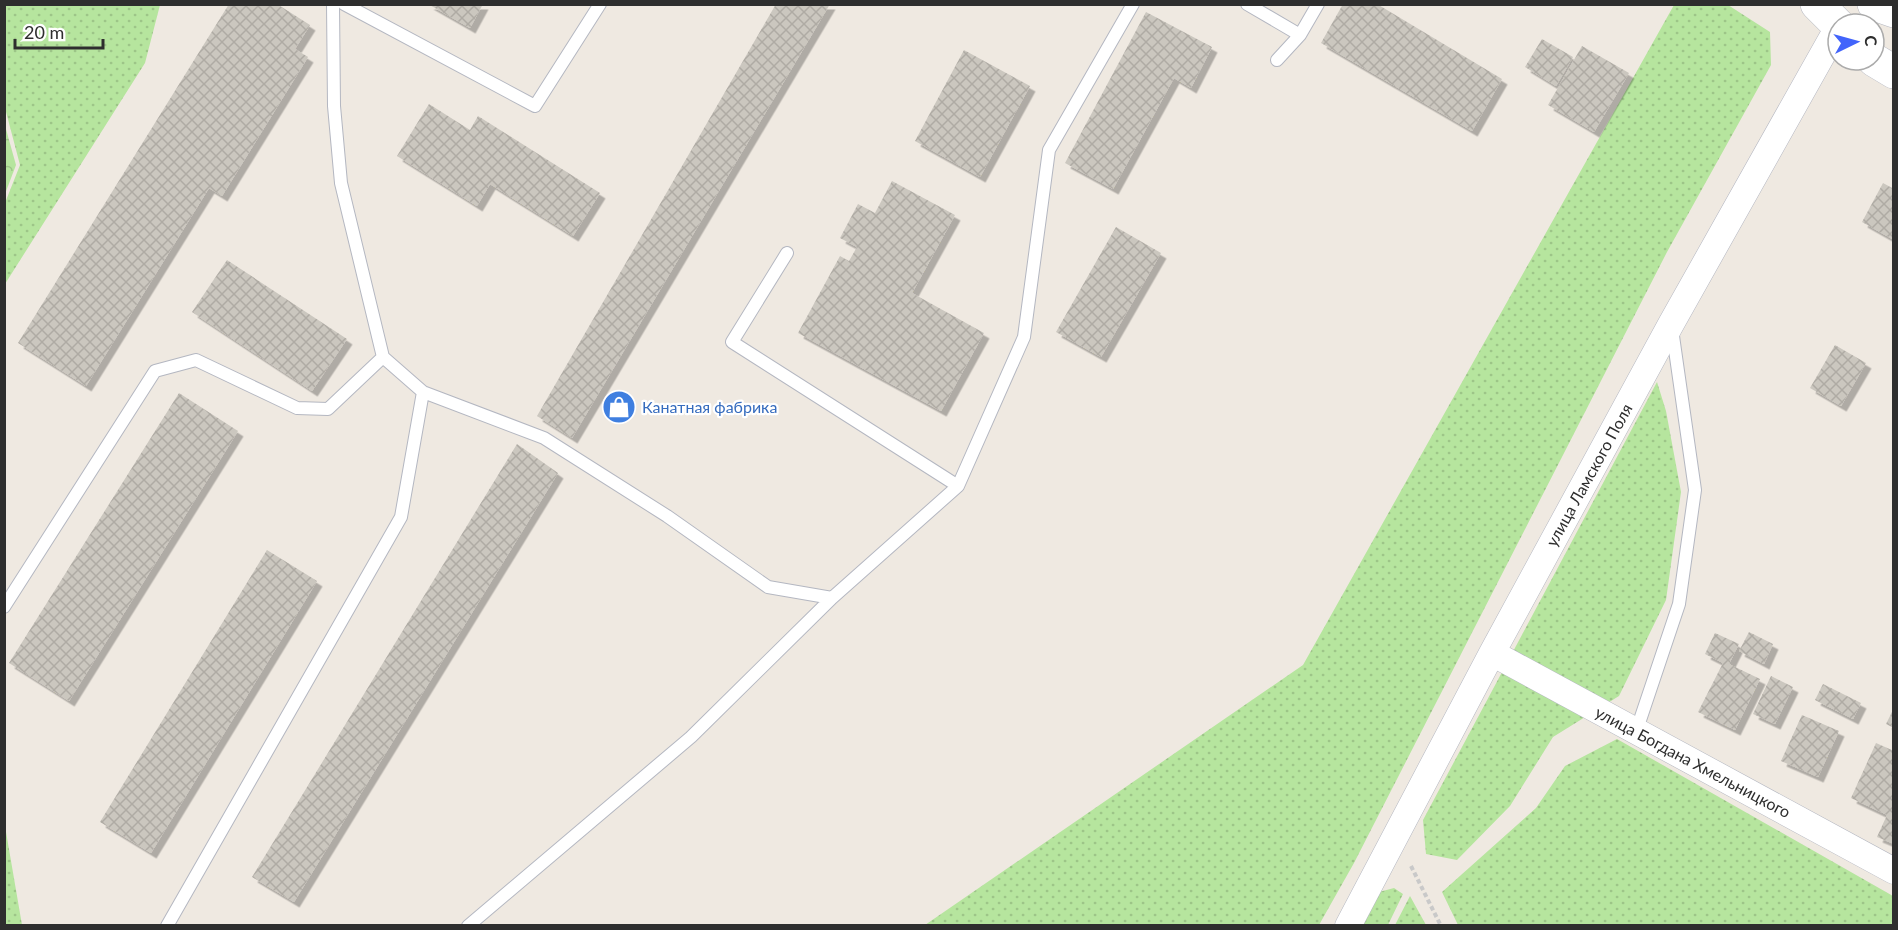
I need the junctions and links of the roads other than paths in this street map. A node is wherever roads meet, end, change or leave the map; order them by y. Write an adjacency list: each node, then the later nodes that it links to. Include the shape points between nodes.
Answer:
1 (333, 4): 14 (lane, via 334,106 341,183)
2 (344, 4): 3 (lane, via 536,106)
3 (600, 4)
4 (1133, 4): 16 (lane, via 1050,150 1024,337)
5 (1247, 4): 9 (lane)
6 (1318, 4): 9 (lane)
7 (1874, 4): 8 (main road)
8 (1893, 11)
9 (1300, 35): 11 (lane)
10 (1826, 47): 13 (street, улица Ламского Поля)
11 (1277, 60)
12 (787, 253): 16 (lane, via 732,342)
13 (1671, 324): 19 (street, улица Ламского Поля); 20 (lane, via 1695,490 1679,604)
14 (383, 357): 15 (lane); 18 (lane, via 328,409 297,408 196,360 155,371)
15 (423, 392): 17 (lane, via 544,438 768,586); 22 (lane, via 401,517)
16 (958, 486): 17 (lane)
17 (832, 598): 23 (lane, via 691,737)
18 (4, 607)
19 (1492, 653): 20 (street, улица Богдана Хмельницкого); 24 (street, улица Ламского Поля)
20 (1636, 732): 21 (street, улица Богдана Хмельницкого)
21 (1893, 871)
22 (167, 926)
23 (468, 926)
24 (1348, 926)

